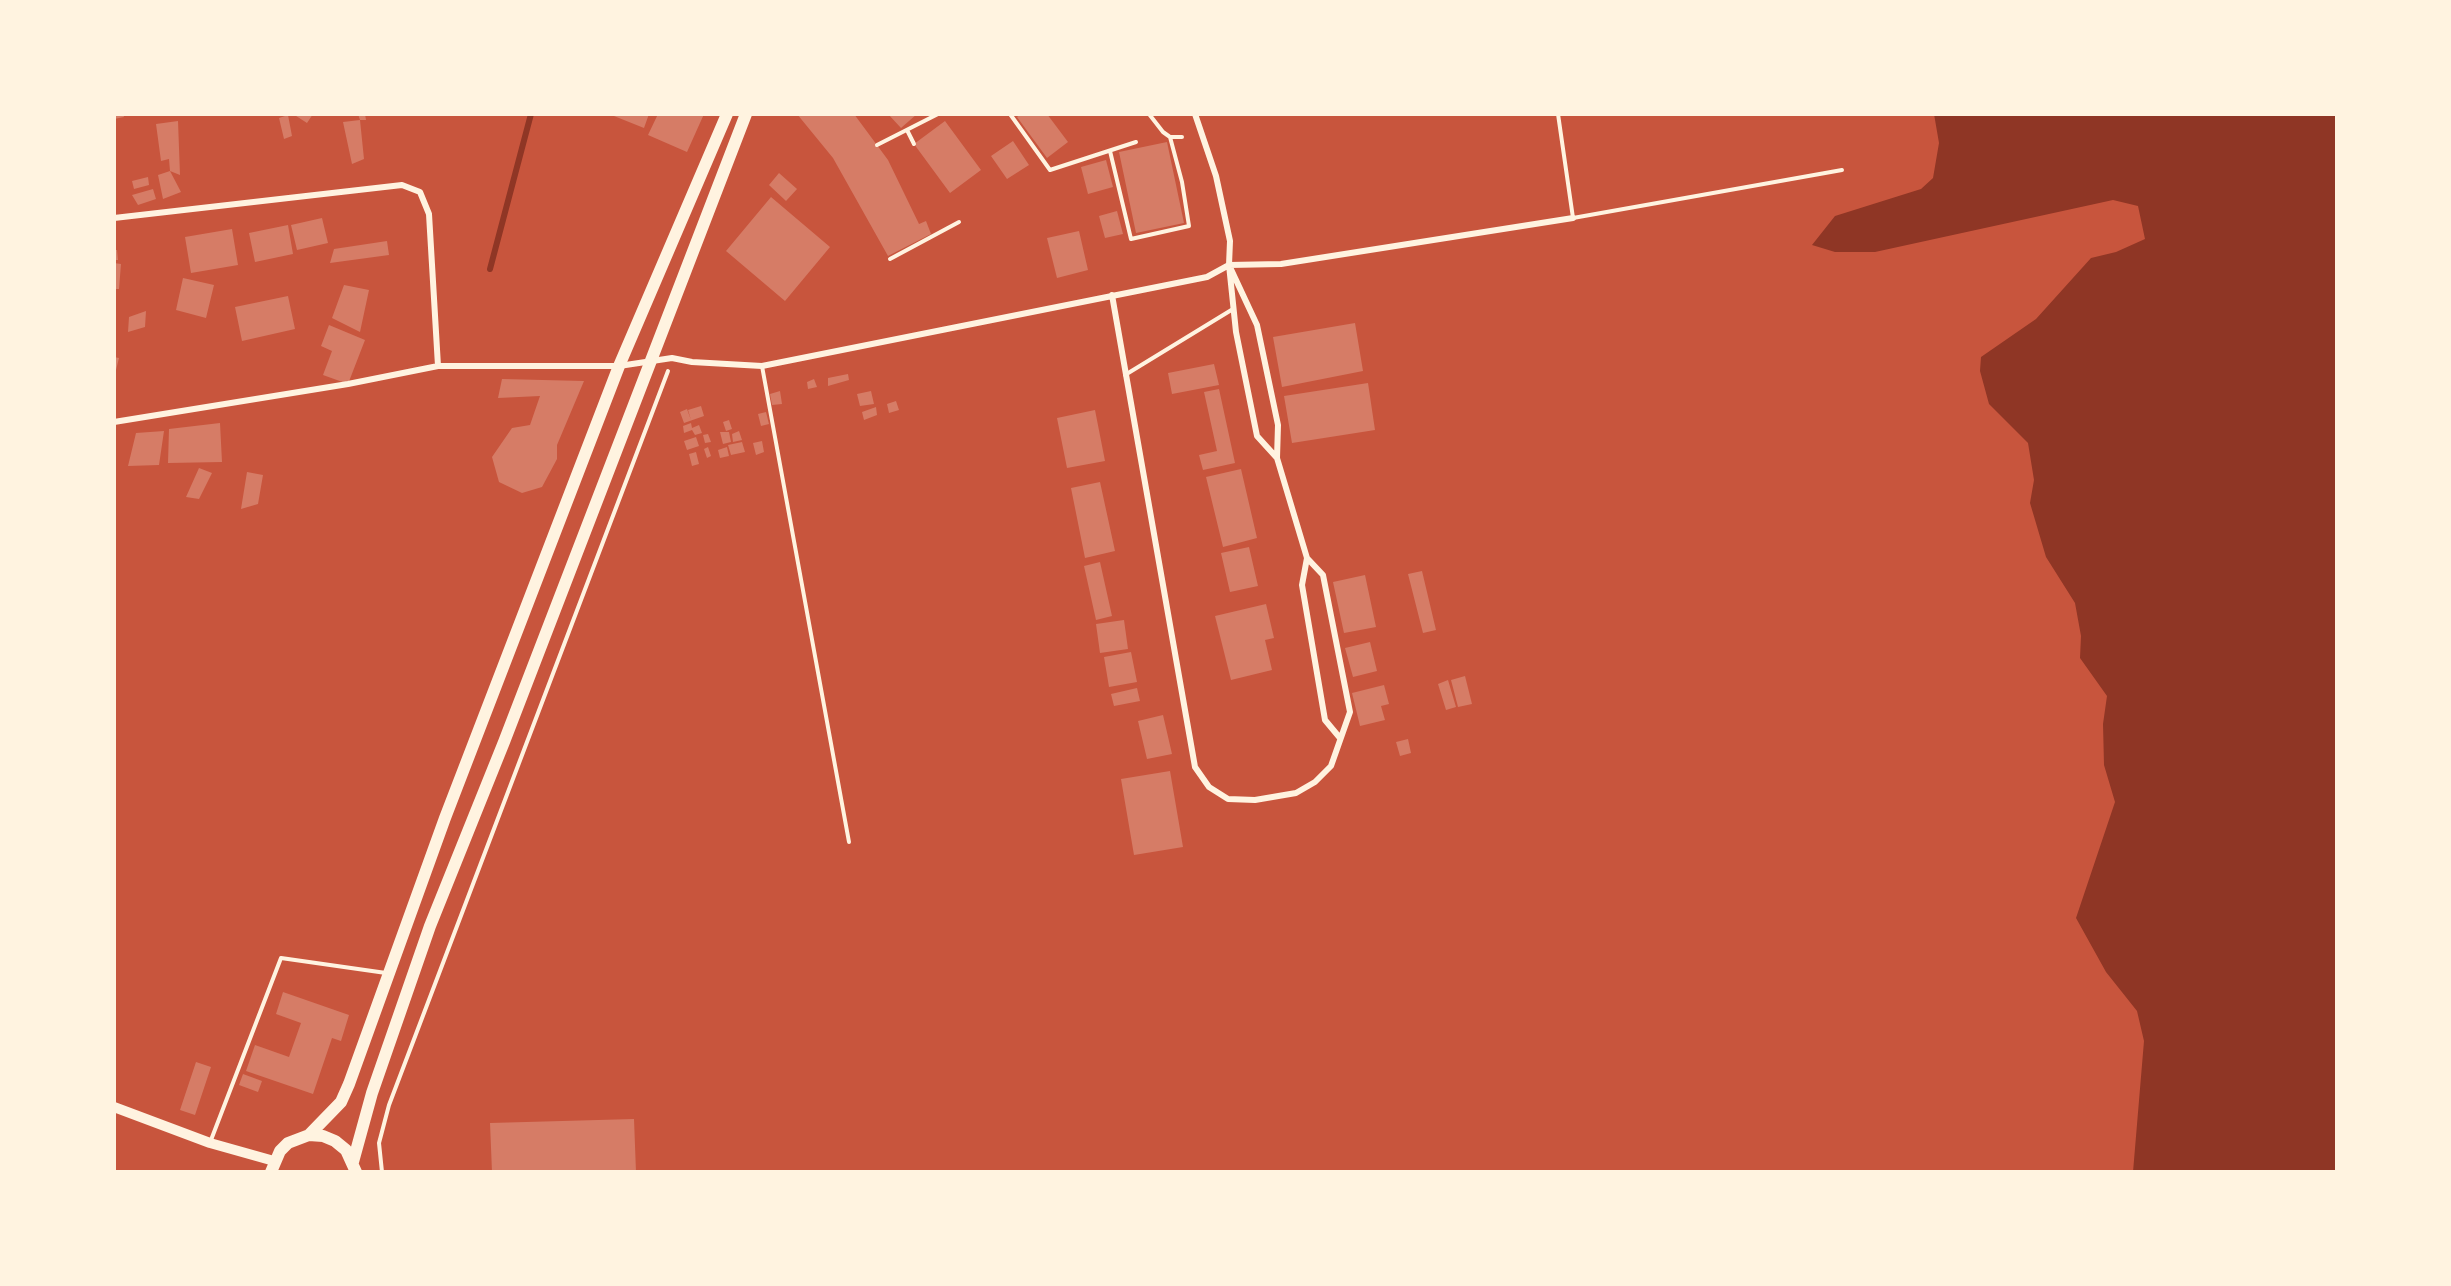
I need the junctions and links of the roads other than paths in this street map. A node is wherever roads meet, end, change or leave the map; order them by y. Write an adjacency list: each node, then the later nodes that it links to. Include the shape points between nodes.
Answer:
1 (727, 114): 13 (main road)
2 (746, 114): 11 (main road)
3 (1196, 114): 8 (street, via 1230,241)
4 (1558, 114): 7 (lane)
5 (1842, 170): 7 (lane)
6 (114, 218): 12 (street, via 402,185 420,192 429,214)
7 (1573, 218): 8 (street, via 1281,264)
8 (1229, 265): 9 (street, via 1208,277); 10 (street); 17 (street, via 1257,325 1278,425)
9 (1112, 295): 14 (street); 15 (street)
10 (1233, 308): 15 (lane); 17 (street, via 1257,436)
11 (652, 360): 13 (street); 14 (street, via 672,358); 26 (main road, via 430,926 372,1093)
12 (438, 366): 13 (street); 16 (street)
13 (619, 366): 21 (main road, via 445,818)
14 (762, 366): 20 (lane)
15 (1125, 375): 19 (street, via 1195,767 1209,787 1228,799 1255,800 1296,793 1315,783 1331,766)
16 (114, 422)
17 (1277, 458): 18 (street)
18 (1307, 558): 19 (street, via 1302,585 1325,720); 19 (street, via 1323,575 1350,712)
19 (1340, 738)
20 (849, 842)
21 (390, 973): 23 (main road, via 341,1102); 24 (lane, via 281,958)
22 (114, 1107): 24 (main road)
23 (309, 1135): 25 (main road, via 288,1143); 26 (main road, via 335,1141 346,1150)
24 (210, 1143): 25 (main road)
25 (273, 1167)
26 (354, 1167)

